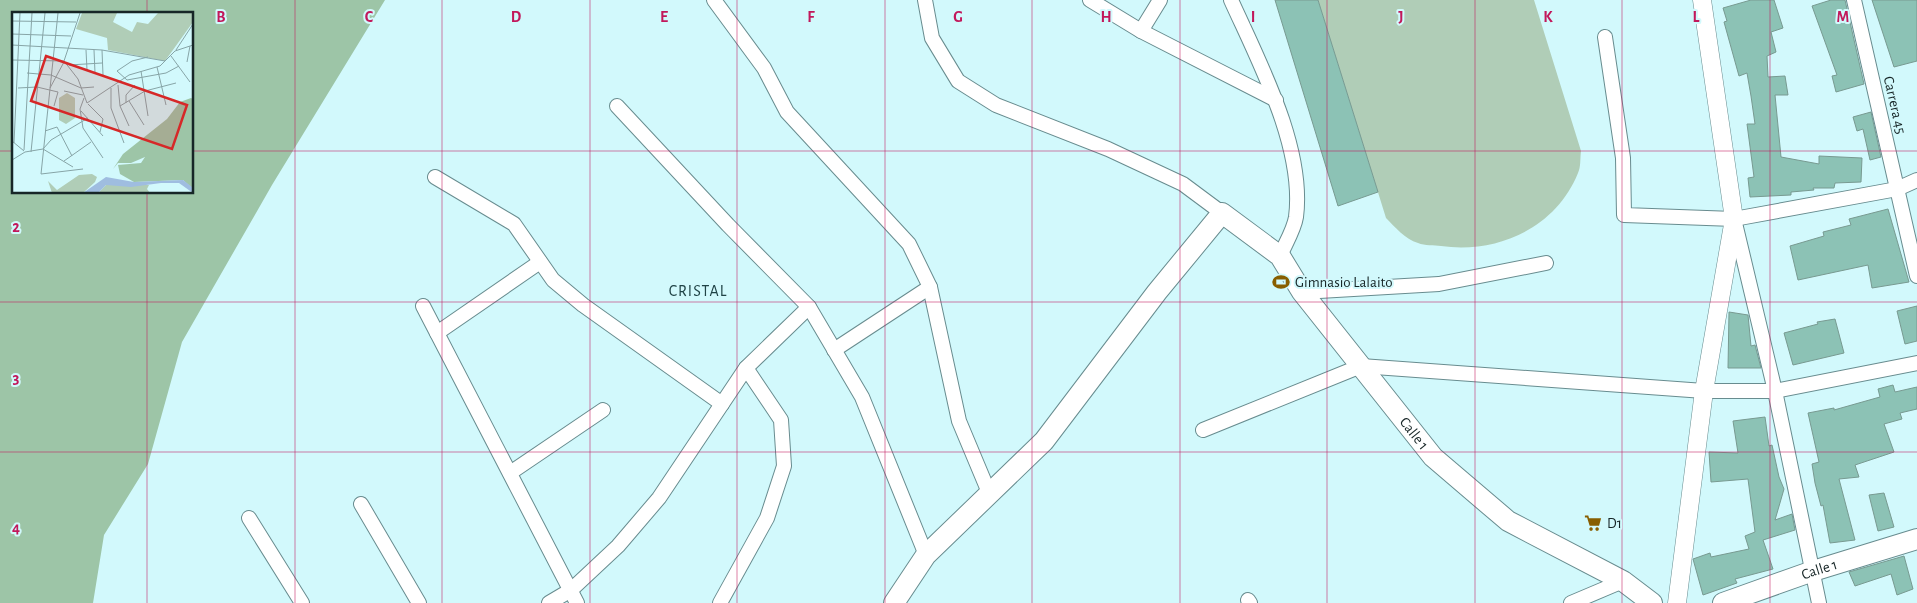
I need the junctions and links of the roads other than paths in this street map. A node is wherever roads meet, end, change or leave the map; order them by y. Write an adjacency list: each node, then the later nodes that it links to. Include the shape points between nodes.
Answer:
1 (714, 0): 21 (street, via 764,68 787,112 909,244)
2 (925, 0): 15 (street, via 932,38 958,82 996,104 1108,149 1183,184)
3 (1090, 0): 8 (street)
4 (1160, 0): 8 (street)
5 (1232, 0): 10 (street)
6 (1702, 0): 16 (street)
7 (1854, 0): 14 (street, Carrera 45)
8 (1141, 31): 10 (street)
9 (1605, 38): 16 (street, via 1623,158 1624,215)
10 (1276, 100): 17 (street, via 1297,183 1295,219)
11 (617, 106): 24 (street)
12 (435, 177): 18 (street, via 514,224)
13 (1917, 180): 14 (street)
14 (1898, 189): 16 (street); 20 (street, Carrera 45)
15 (1222, 213): 17 (main road, Calle 1); 36 (main road, via 1157,292 1044,441)
16 (1734, 219): 30 (street); 31 (street)
17 (1280, 256): 22 (main road, Calle 1)
18 (540, 262): 25 (street); 32 (street, via 553,280 583,305)
19 (1546, 264): 22 (street, via 1439,284)
20 (1917, 276)
21 (930, 287): 26 (street); 36 (street, via 959,421)
22 (1302, 292): 28 (main road, Calle 1)
23 (423, 306): 25 (street)
24 (809, 307): 26 (street); 29 (street)
25 (437, 333): 35 (street)
26 (834, 350): 40 (street, via 862,397)
27 (1917, 363): 31 (street)
28 (1361, 366): 30 (street); 34 (street); 42 (main road, Calle 1, via 1433,457 1508,521)
29 (746, 368): 32 (street); 48 (street, via 781,420 784,466 767,518)
30 (1704, 391): 31 (street); 52 (street)
31 (1776, 391): 41 (street)
32 (722, 404): 43 (street, via 659,498 618,546)
33 (603, 410): 35 (street)
34 (1203, 430)
35 (510, 473): 43 (street)
36 (990, 495): 40 (main road)
37 (361, 504): 45 (street)
38 (248, 518): 44 (street)
39 (1917, 539): 41 (main road, Calle 1)
40 (926, 555): 49 (main road)
41 (1813, 571): 53 (main road, Calle 1); 54 (street)
42 (1623, 581): 50 (street); 51 (main road, Calle 1)
43 (571, 590): 46 (street); 47 (street)
44 (302, 603)
45 (419, 603)
46 (549, 603)
47 (577, 603)
48 (720, 603)
49 (894, 603)
50 (1571, 603)
51 (1652, 603)
52 (1677, 603)
53 (1724, 603)
54 (1819, 603)

